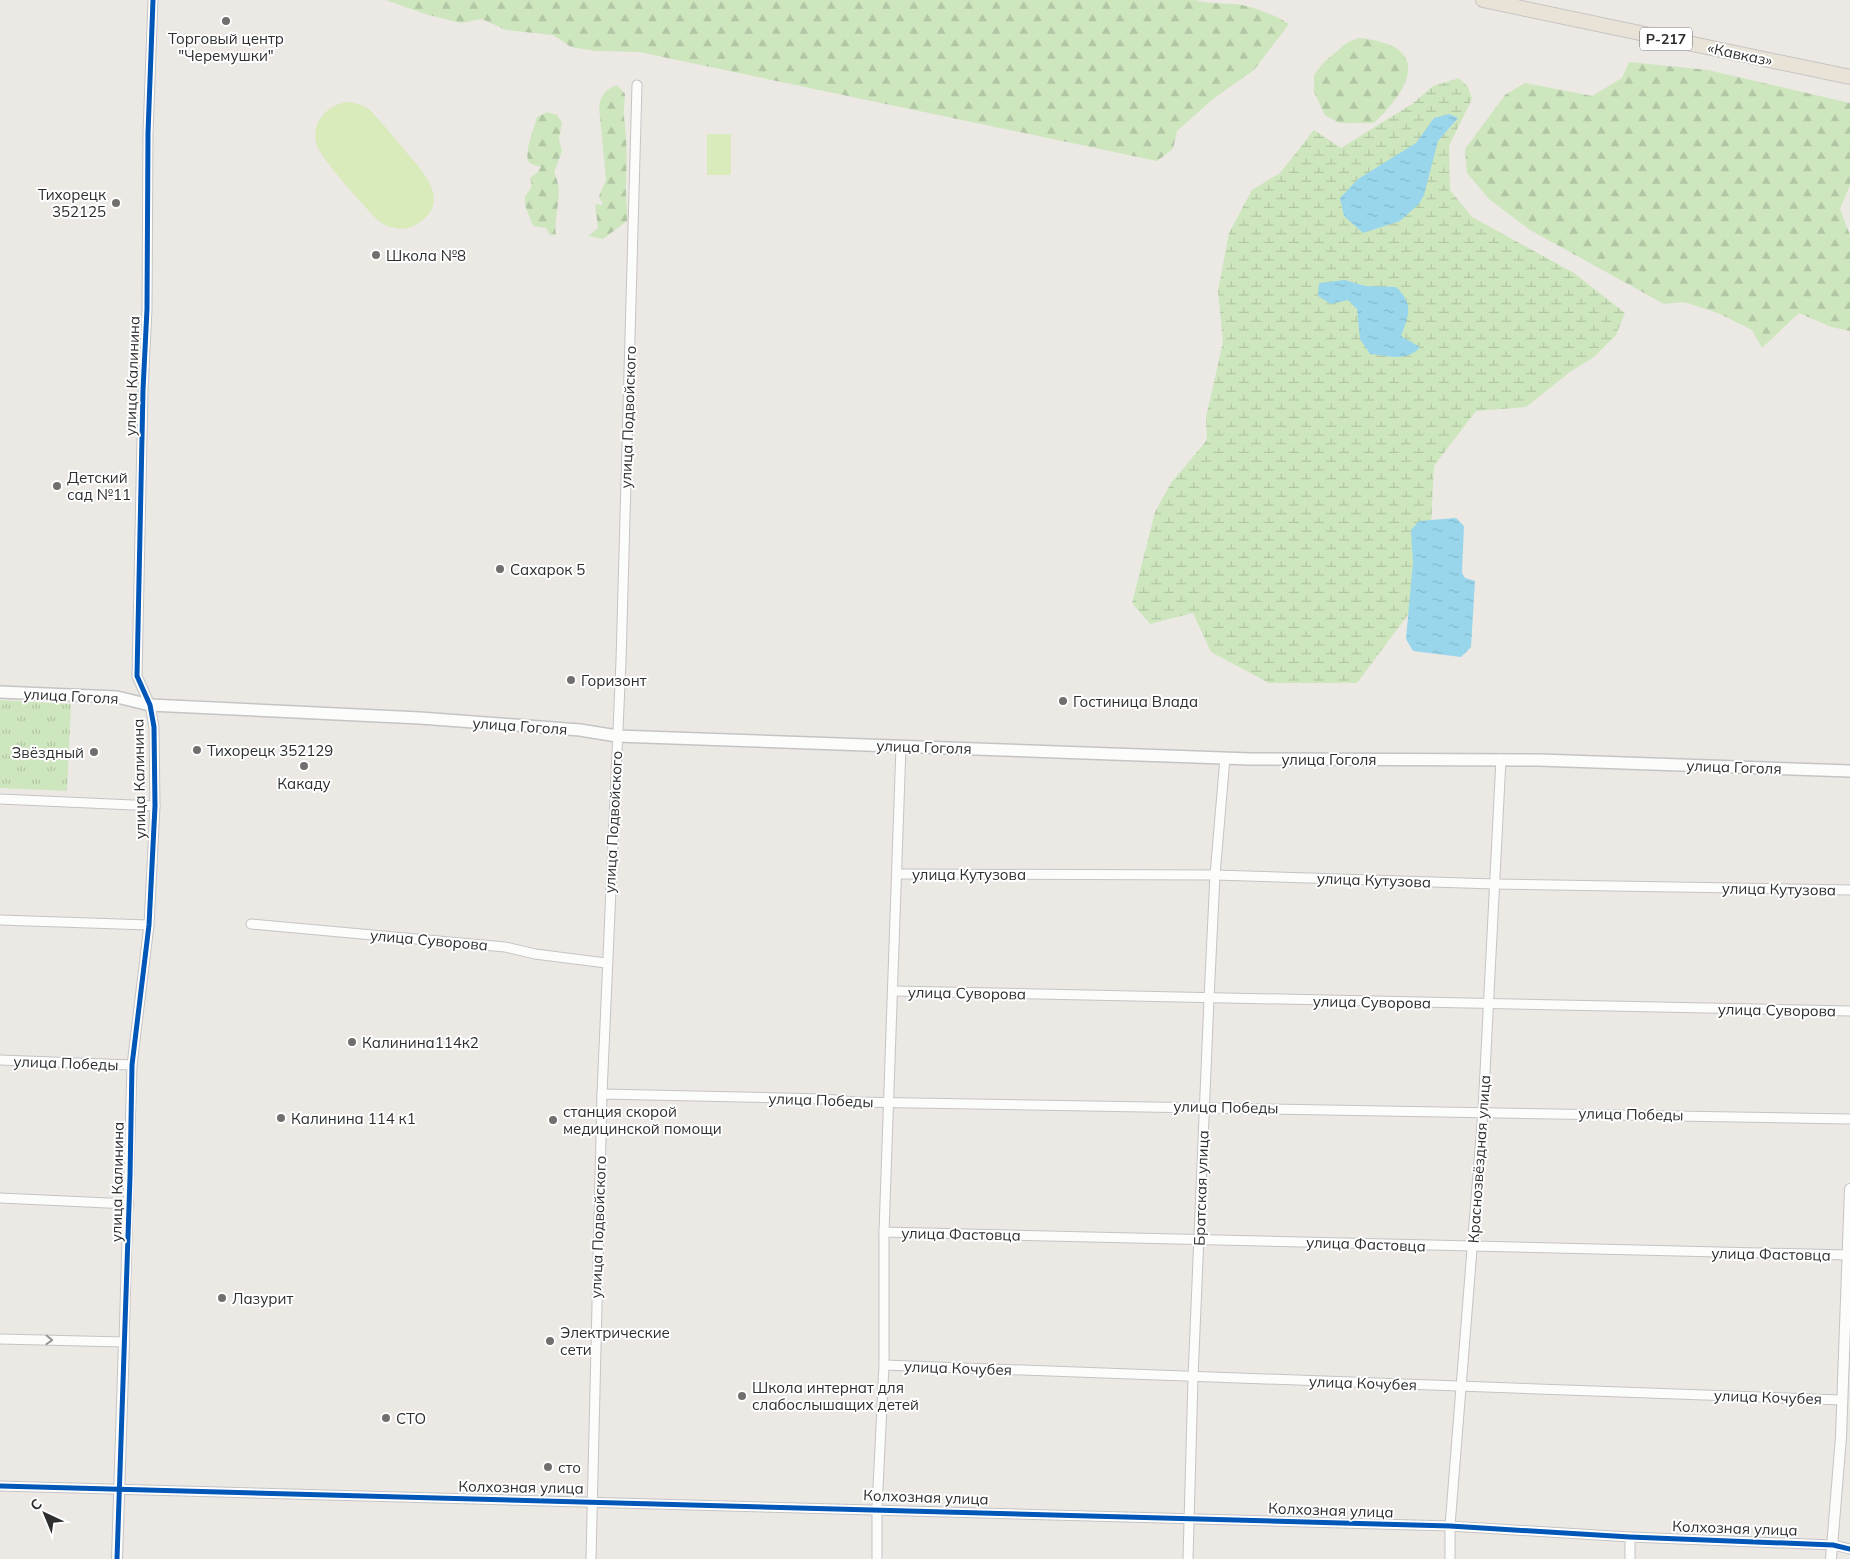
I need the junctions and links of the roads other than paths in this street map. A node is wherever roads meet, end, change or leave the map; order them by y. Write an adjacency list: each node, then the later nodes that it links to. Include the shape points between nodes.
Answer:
1 (153, 0): 6 (street, улица Калинина, via 137,676)
2 (1483, 0): 3 (highway, «Кавказ» / Р-217)
3 (1850, 77)
4 (637, 85): 7 (street, улица Подвойского)
5 (0, 692): 6 (main road, улица Гоголя, via 117,697)
6 (150, 705): 7 (main road, улица Гоголя, via 420,718 580,730); 13 (street, улица Калинина, via 154,727)
7 (617, 736): 8 (main road, улица Гоголя); 21 (street, улица Подвойского)
8 (901, 746): 9 (main road, улица Гоголя); 14 (street)
9 (1225, 758): 10 (main road, улица Гоголя); 15 (street, Братская улица)
10 (1501, 759): 11 (main road, улица Гоголя); 16 (street, Краснозвёздная улица)
11 (1850, 771)
12 (0, 799): 13 (street)
13 (155, 806): 20 (street, улица Калинина)
14 (898, 874): 15 (street, улица Кутузова); 22 (street)
15 (1215, 875): 16 (street, улица Кутузова); 23 (street, Братская улица)
16 (1494, 884): 17 (street, улица Кутузова); 24 (street, Краснозвёздная улица)
17 (1850, 890)
18 (0, 920): 20 (street)
19 (251, 924): 21 (street, улица Суворова, via 505,947)
20 (149, 925): 27 (street, улица Калинина)
21 (606, 963): 28 (street, улица Подвойского)
22 (894, 991): 23 (street, улица Суворова); 29 (street)
23 (1209, 999): 24 (street, улица Суворова); 30 (street, Братская улица)
24 (1488, 1004): 25 (street, улица Суворова); 31 (street, Краснозвёздная улица)
25 (1850, 1011)
26 (0, 1060): 27 (street, улица Победы)
27 (132, 1065): 35 (street, улица Калинина)
28 (602, 1094): 29 (street, улица Победы); 49 (street, улица Подвойского)
29 (890, 1102): 30 (street, улица Победы); 36 (street)
30 (1205, 1106): 31 (street, улица Победы); 37 (street, Братская улица)
31 (1483, 1111): 32 (street, улица Победы); 38 (street, Краснозвёздная улица)
32 (1850, 1119)
33 (1850, 1189): 39 (street)
34 (0, 1198): 35 (street)
35 (129, 1204): 41 (street, улица Калинина)
36 (884, 1232): 37 (street, улица Фастовца); 42 (street)
37 (1199, 1239): 38 (street, улица Фастовца); 43 (street, Братская улица)
38 (1473, 1248): 39 (street, улица Фастовца); 44 (street, Краснозвёздная улица)
39 (1848, 1255): 45 (street)
40 (0, 1339): 41 (street, one-way to 41)
41 (124, 1342): 48 (street, улица Калинина)
42 (884, 1365): 43 (street, улица Кочубея); 50 (street)
43 (1193, 1378): 44 (street, улица Кочубея); 51 (street, Братская улица)
44 (1463, 1386): 45 (street, улица Кочубея); 52 (street, Краснозвёздная улица)
45 (1842, 1400): 46 (street)
46 (1845, 1438): 54 (street)
47 (0, 1486): 48 (street, Колхозная улица)
48 (119, 1489): 49 (street, Колхозная улица); 56 (street, улица Калинина)
49 (592, 1502): 50 (street, Колхозная улица); 57 (street, улица Подвойского)
50 (877, 1508): 51 (street, Колхозная улица); 58 (street)
51 (1190, 1518): 52 (street, Колхозная улица); 59 (street, Братская улица)
52 (1450, 1526): 53 (street, Колхозная улица); 60 (street, Краснозвёздная улица)
53 (1630, 1537): 54 (street, Колхозная улица); 61 (street)
54 (1833, 1545): 55 (street, Колхозная улица); 62 (street)
55 (1850, 1549)
56 (117, 1559)
57 (591, 1559)
58 (877, 1559)
59 (1188, 1559)
60 (1450, 1559)
61 (1630, 1559)
62 (1831, 1559)

